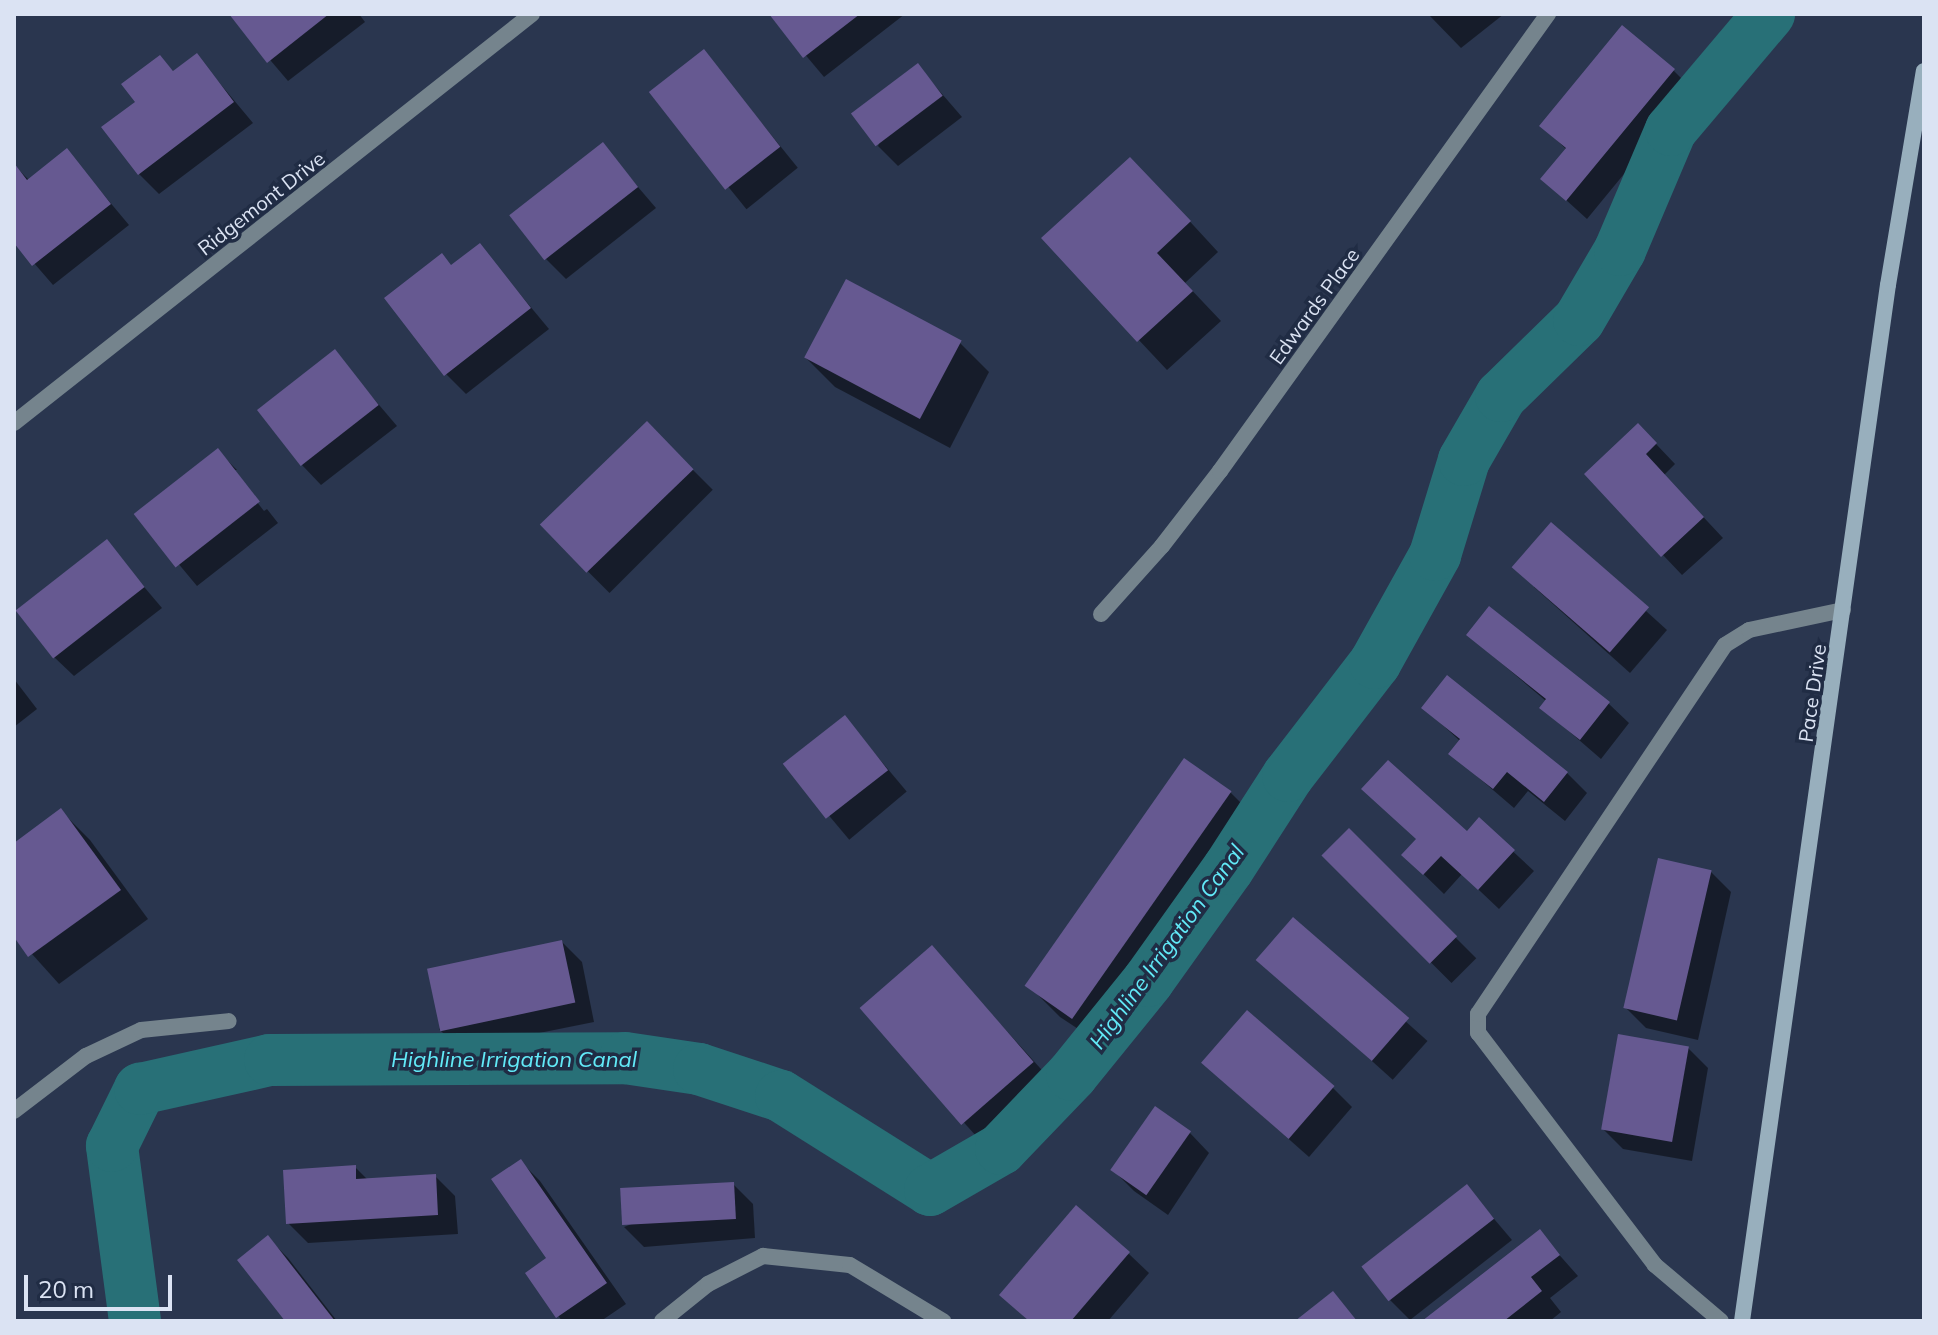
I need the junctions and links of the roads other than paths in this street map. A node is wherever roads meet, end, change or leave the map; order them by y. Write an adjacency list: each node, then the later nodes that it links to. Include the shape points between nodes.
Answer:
1 (532, 14): 4 (street, Ridgemont Drive)
2 (1548, 14): 6 (street, Edwards Place, via 1220,471)
3 (1924, 71): 5 (street, Pace Drive)
4 (14, 423)
5 (1843, 610): 11 (street, via 1749,630 1725,645 1478,1014 1478,1033 1655,1265); 12 (street, Pace Drive)
6 (1101, 614)
7 (229, 1021): 8 (street, via 141,1030 86,1056)
8 (14, 1111)
9 (662, 1321): 10 (street, via 708,1284 763,1256 850,1265)
10 (943, 1321)
11 (1721, 1321)
12 (1742, 1321)

